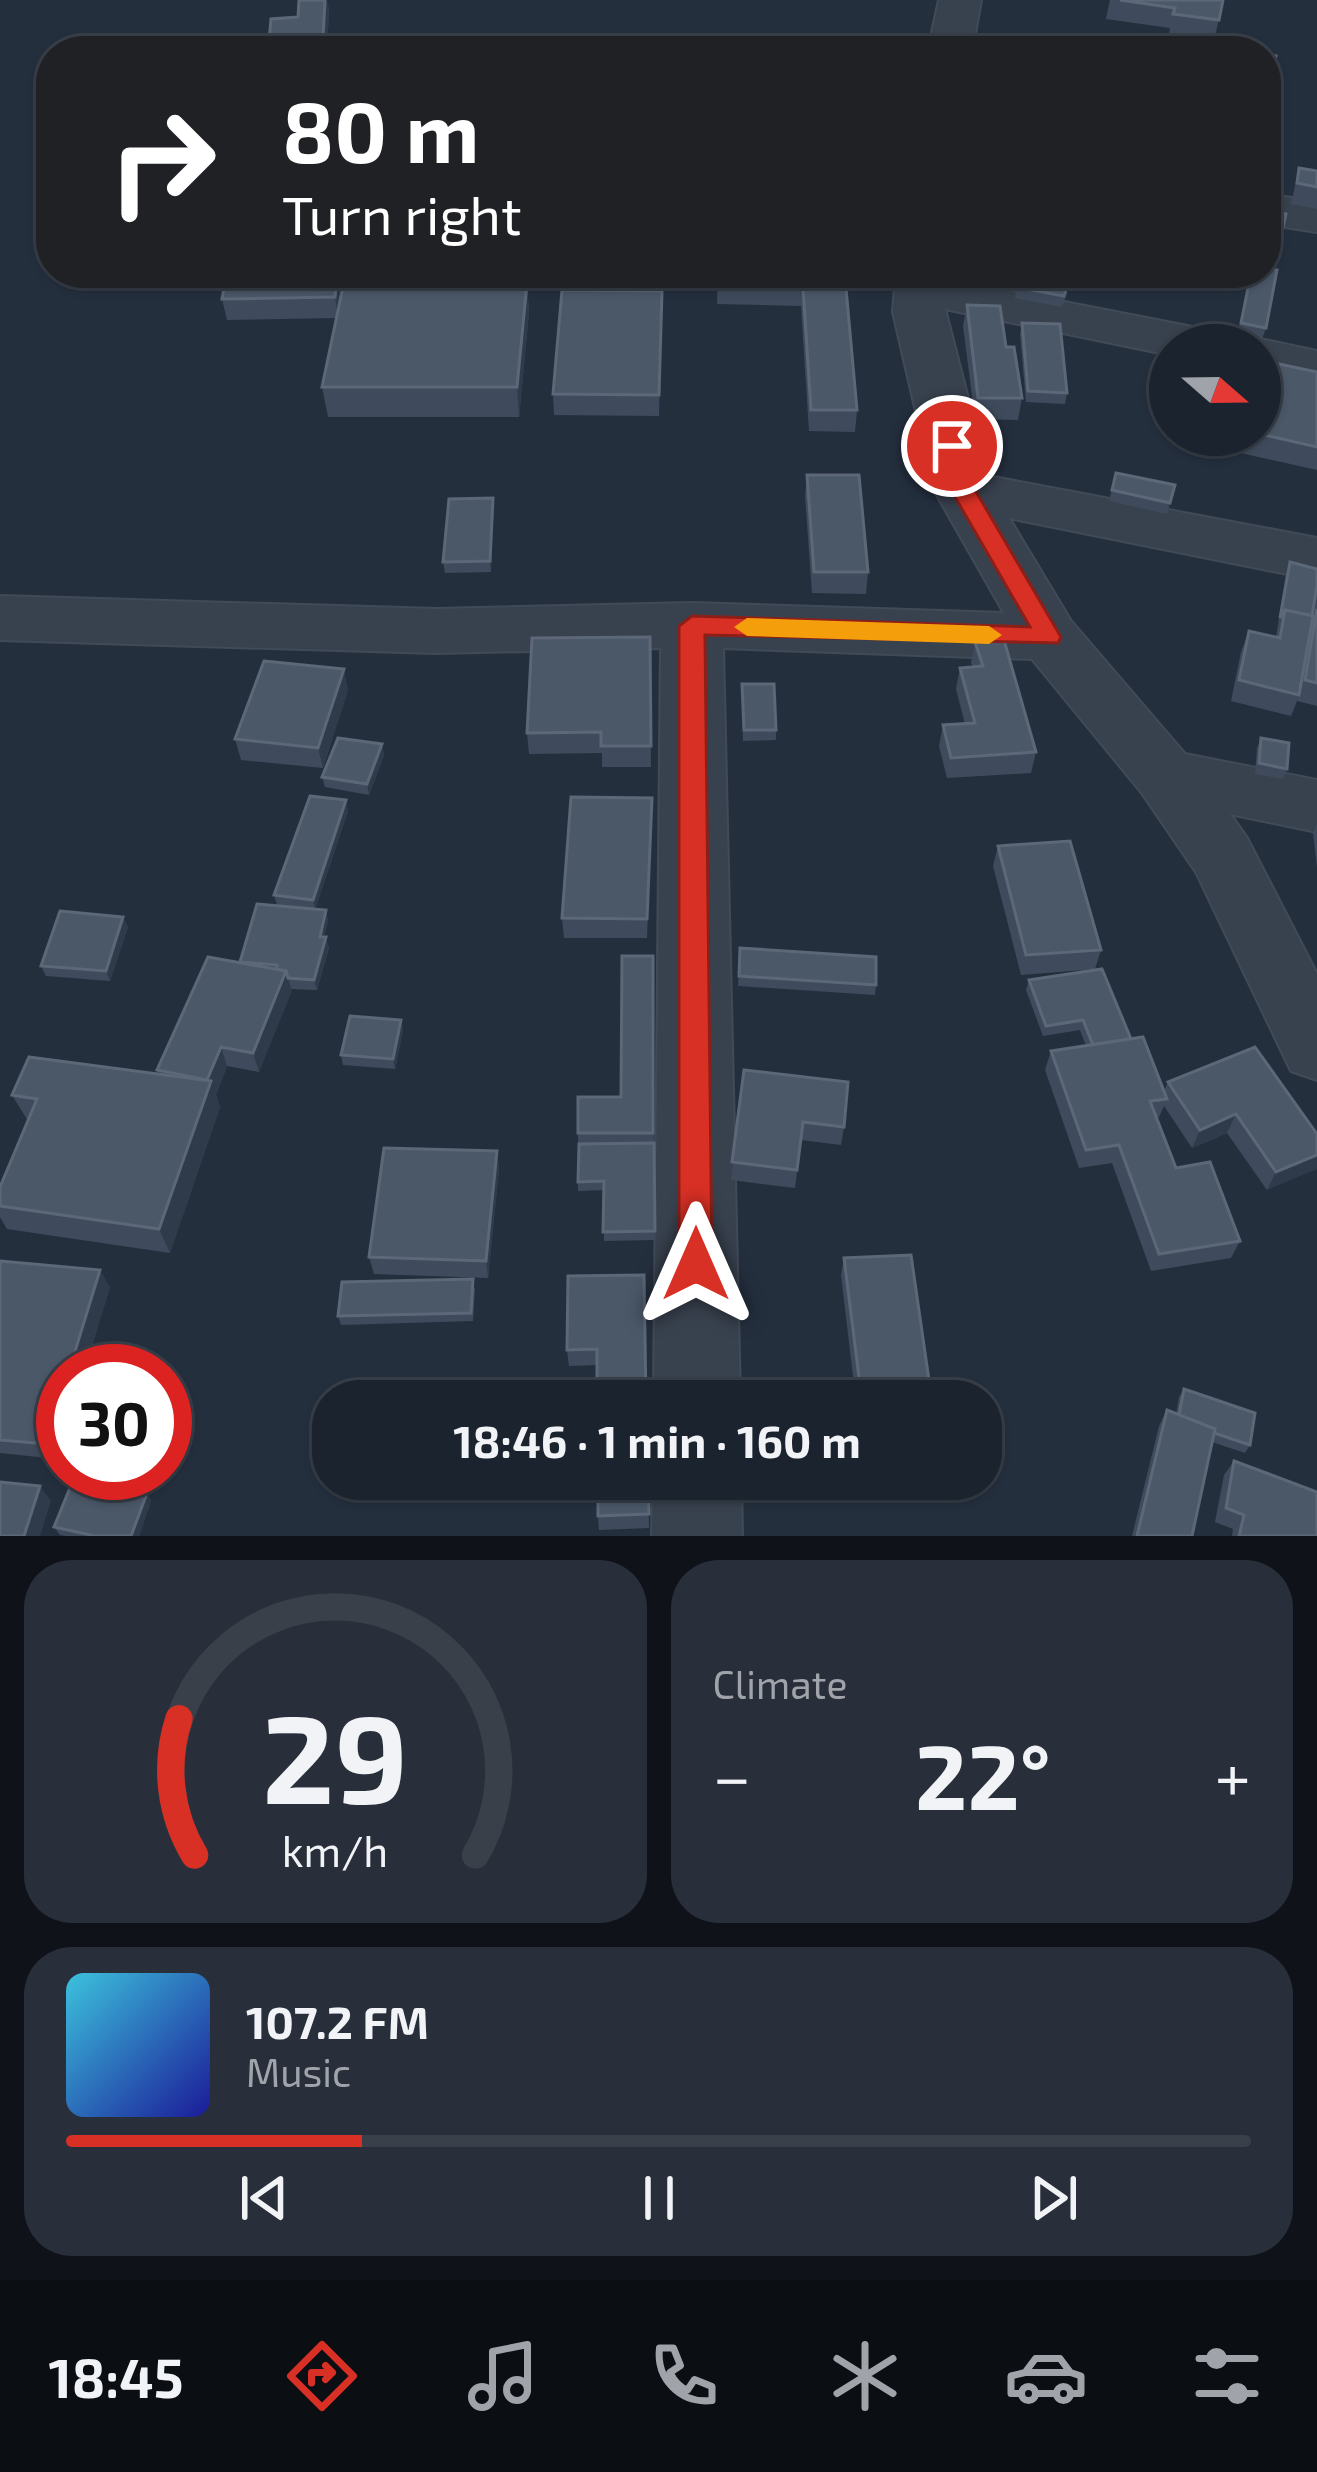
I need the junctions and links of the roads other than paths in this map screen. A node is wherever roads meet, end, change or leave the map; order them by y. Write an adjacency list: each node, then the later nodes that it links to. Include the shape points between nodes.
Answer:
1 (958, 3): 2 (street)
2 (952, 36)
3 (1281, 211): 4 (street)
4 (1317, 217)
5 (921, 288): 10 (street, via 919,312)
6 (952, 288): 7 (street)
7 (1149, 333)
8 (1281, 360): 9 (street)
9 (1317, 368)
10 (963, 490): 11 (street); 14 (street)
11 (1317, 559)
12 (692, 626): 13 (street); 14 (street); 18 (street)
13 (7, 634)
14 (1048, 637): 15 (street)
15 (1165, 775): 16 (street); 17 (street, via 1223,857)
16 (1317, 806)
17 (1317, 1048)
18 (697, 1380)
19 (697, 1500): 20 (street)
20 (698, 1536)

